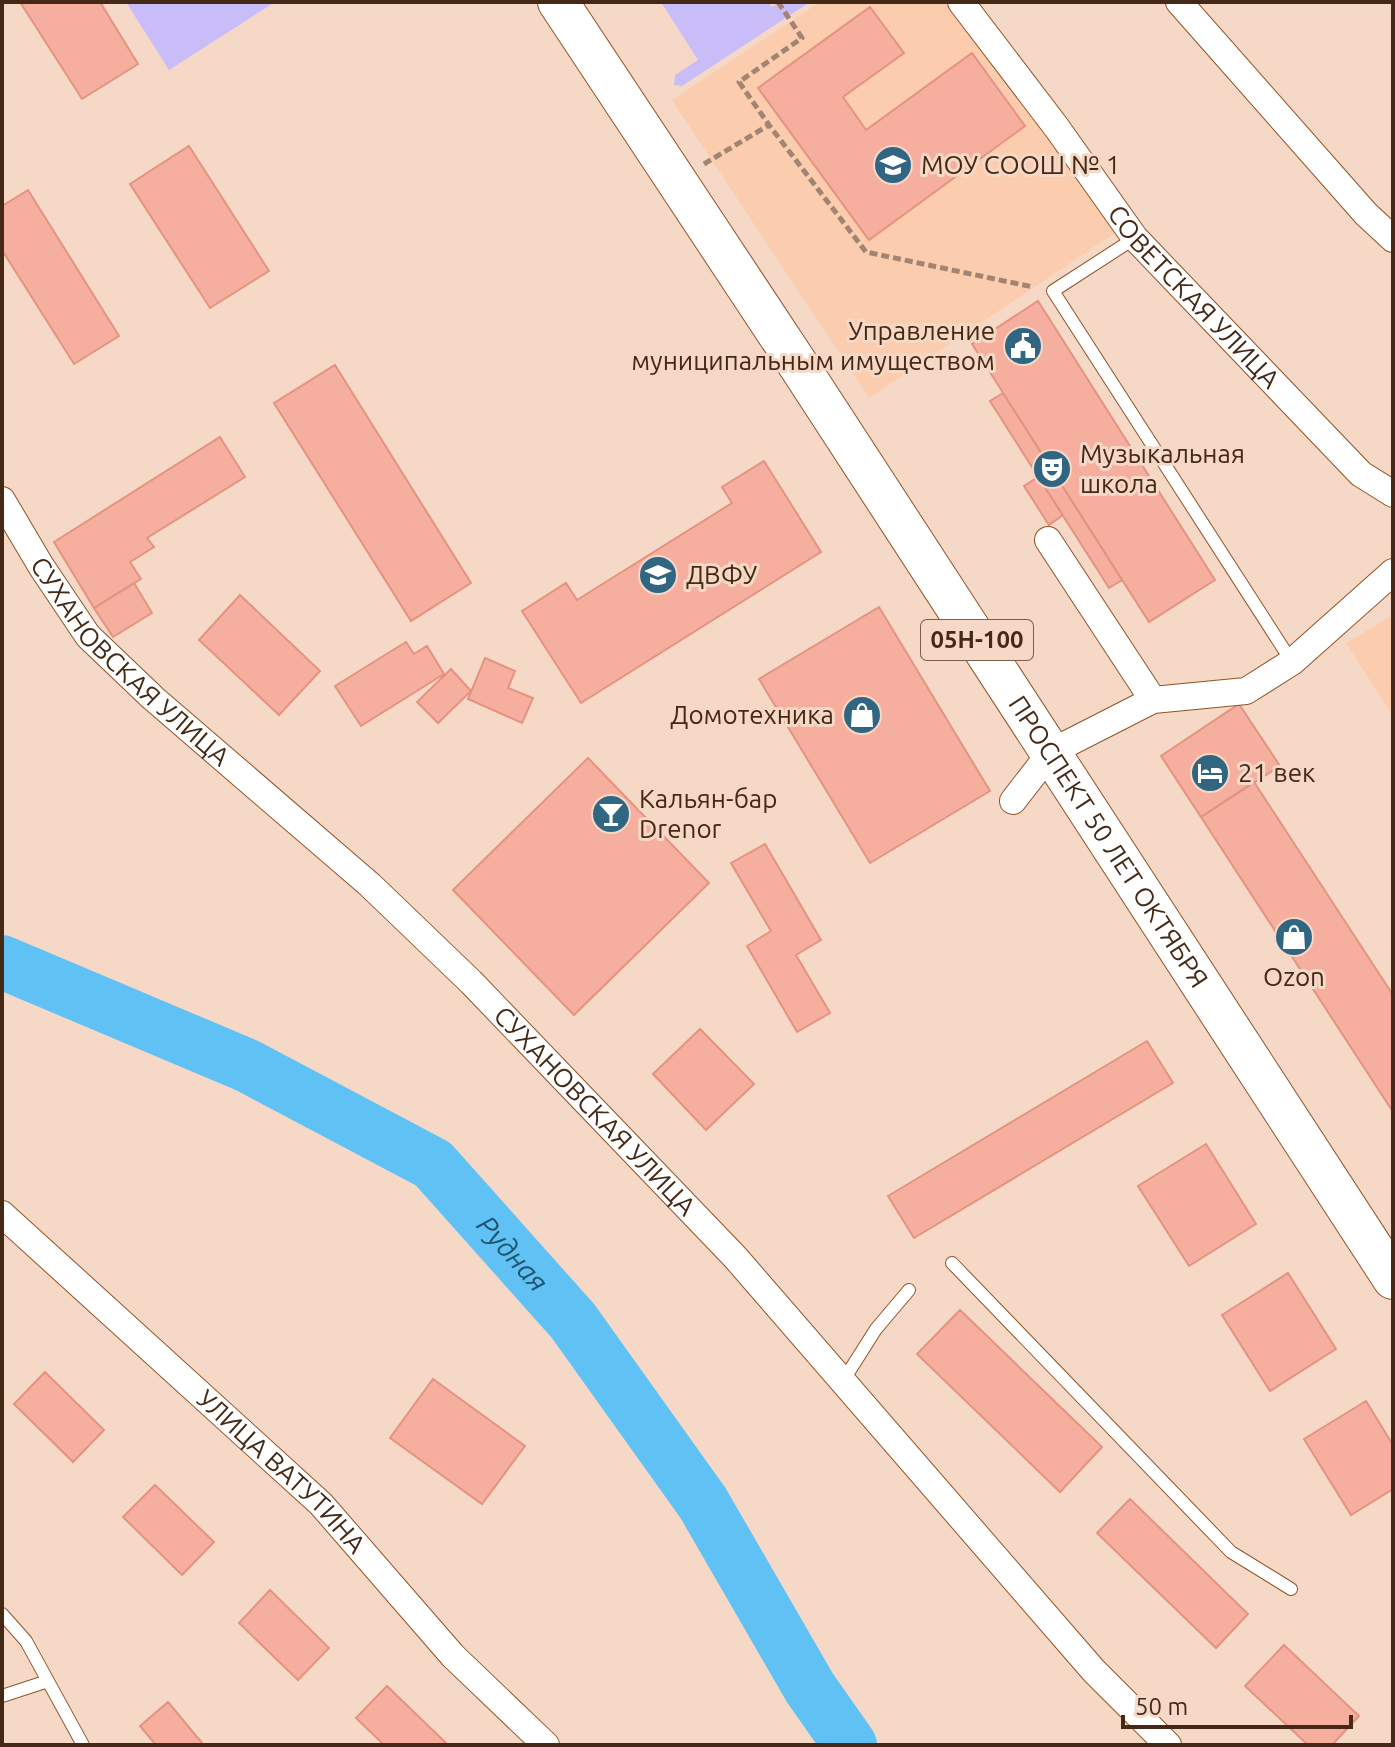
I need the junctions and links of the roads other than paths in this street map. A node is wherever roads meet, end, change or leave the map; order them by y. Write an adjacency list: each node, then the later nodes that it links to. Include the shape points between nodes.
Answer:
1 (558, 2): 12 (main road, ПРОСПЕКТ 50 ЛЕТ ОКТЯБРЯ / 05Н-100)
2 (961, 2): 4 (street, СОВЕТСКАЯ УЛИЦА)
3 (1179, 2): 5 (street)
4 (1135, 238): 6 (street, СОВЕТСКАЯ УЛИЦА, via 1361,474); 10 (lane, via 1053,291)
5 (1393, 239)
6 (1393, 494)
7 (2, 500): 18 (street, СУХАНОВСКАЯ УЛИЦА, via 88,636 370,885 471,982 735,1257)
8 (1048, 540): 11 (street)
9 (1393, 572): 10 (street)
10 (1292, 662): 11 (street, via 1246,691)
11 (1153, 700): 12 (street)
12 (1051, 752): 13 (street); 16 (main road, ПРОСПЕКТ 50 ЛЕТ ОКТЯБРЯ / 05Н-100)
13 (1013, 801)
14 (2, 1214): 24 (street, УЛИЦА ВАТУТИНА, via 321,1504 453,1656)
15 (952, 1263): 19 (lane, via 1231,1552)
16 (1393, 1279)
17 (909, 1290): 18 (lane, via 876,1329)
18 (843, 1382): 25 (street, СУХАНОВСКАЯ УЛИЦА, via 1094,1671)
19 (1291, 1589)
20 (2, 1614): 21 (lane, via 26,1641)
21 (48, 1681): 22 (lane); 23 (lane)
22 (2, 1696)
23 (83, 1745)
24 (546, 1745)
25 (1168, 1745)

